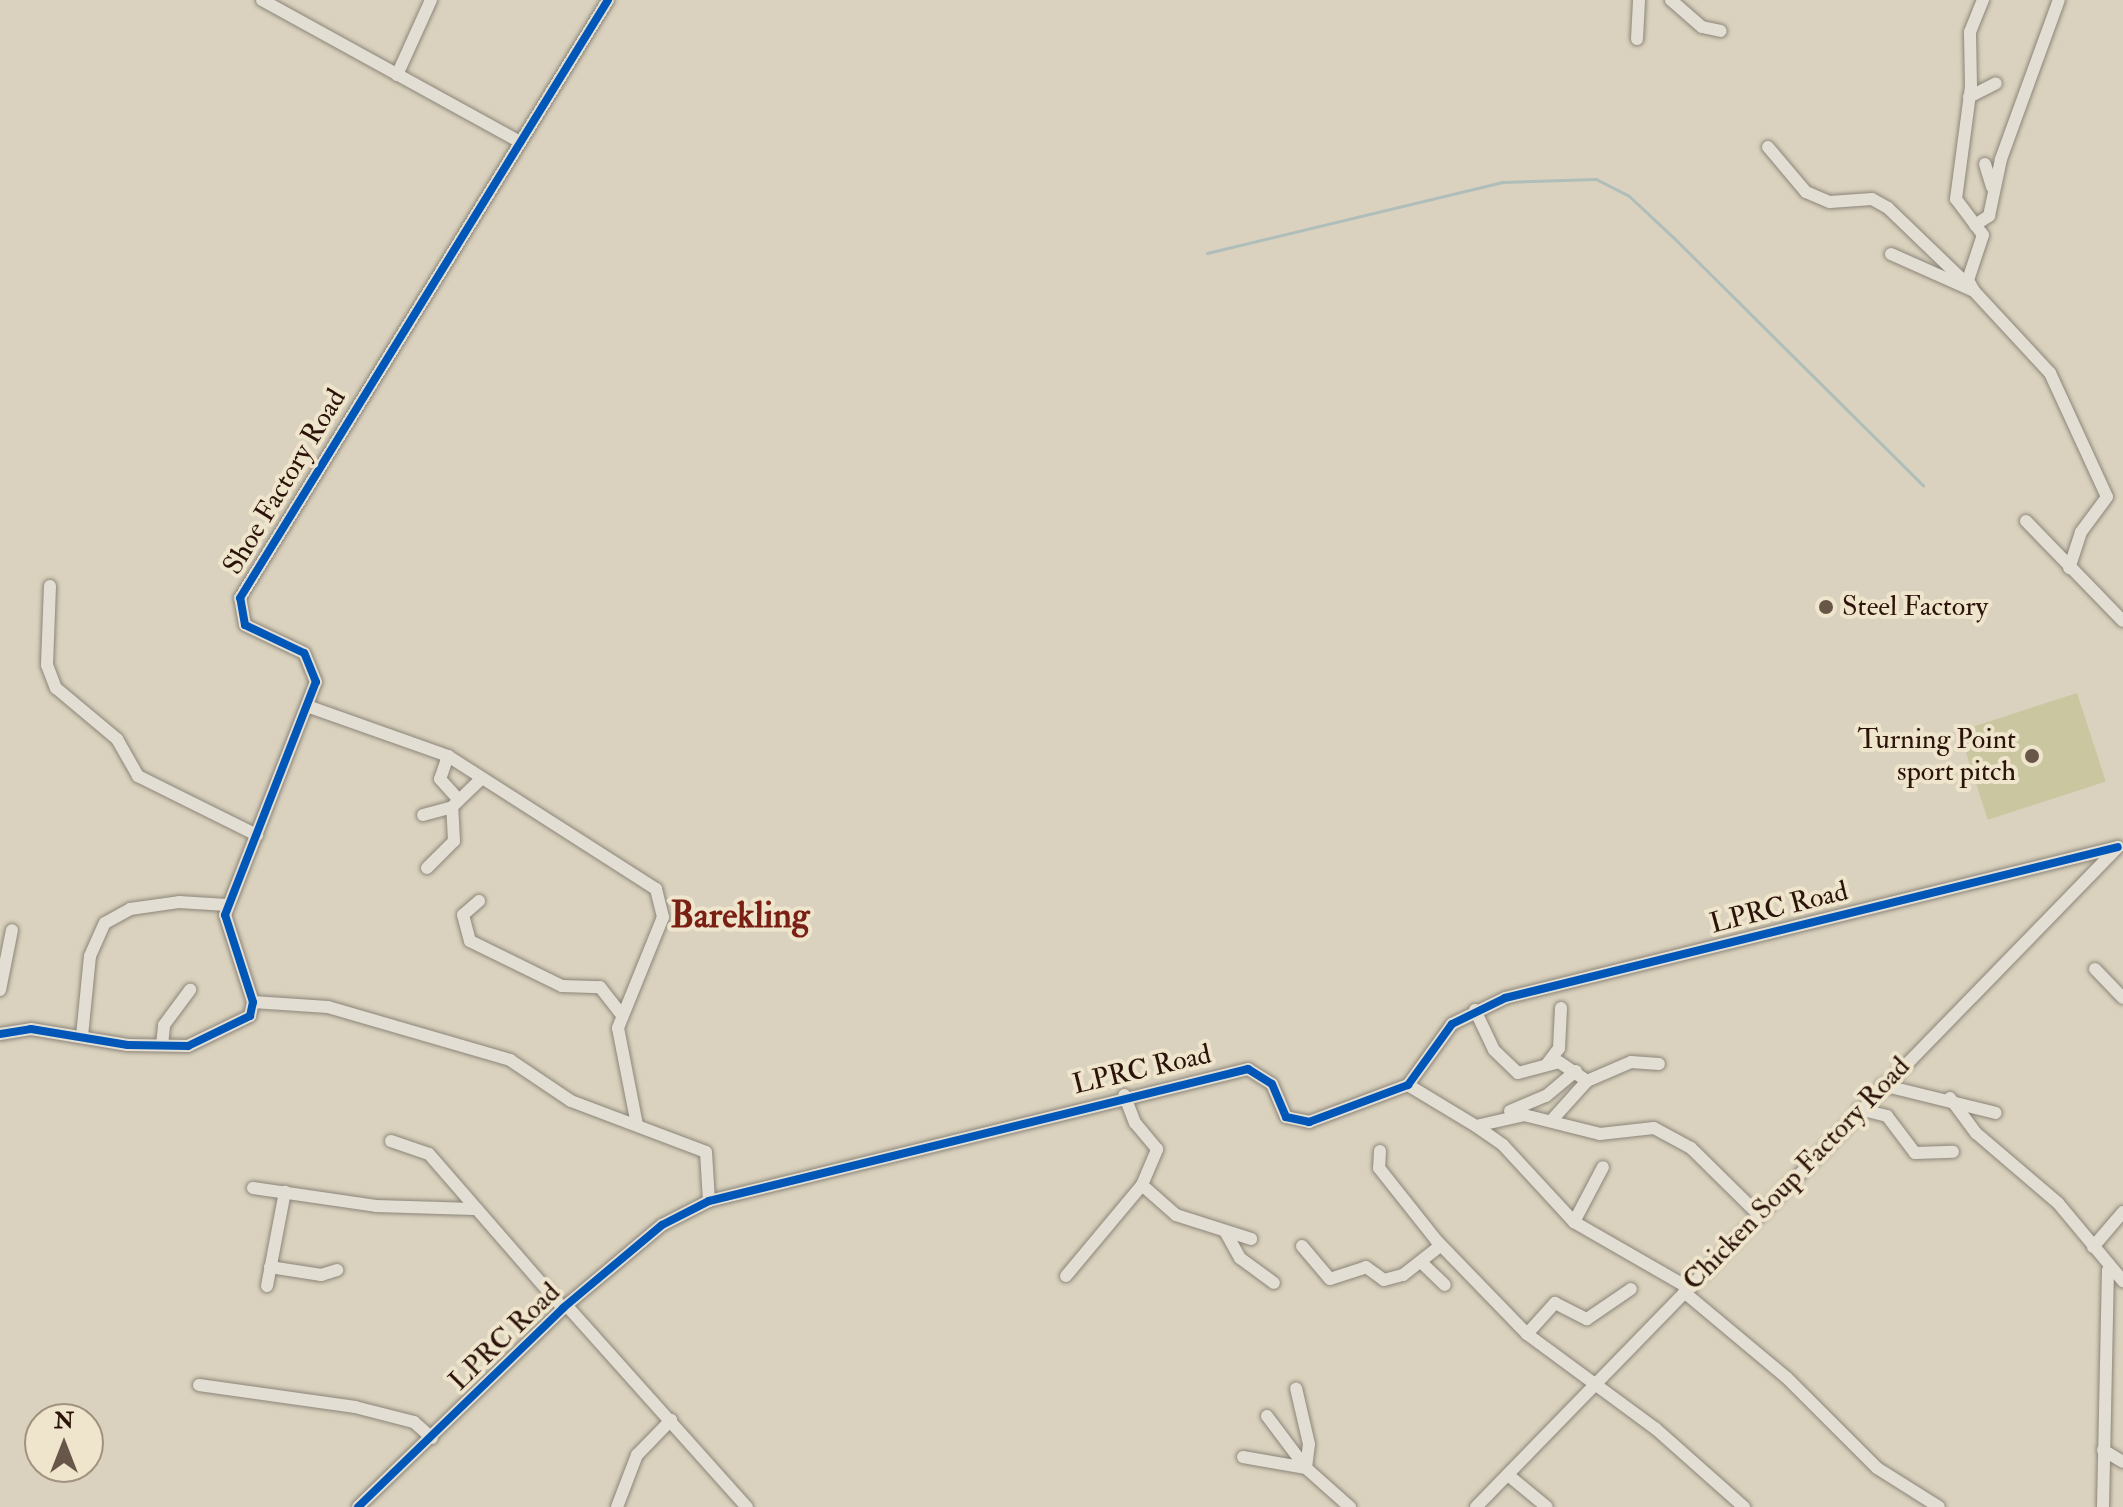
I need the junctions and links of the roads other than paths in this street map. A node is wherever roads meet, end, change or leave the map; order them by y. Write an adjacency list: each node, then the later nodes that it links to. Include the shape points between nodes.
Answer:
1 (262, 0): 10 (street)
2 (431, 0): 10 (street)
3 (608, 0): 13 (street, Shoe Factory Road)
4 (1639, 0): 9 (street)
5 (1671, 0): 8 (street, via 1702,27)
6 (1983, 0): 12 (street, via 1970,32)
7 (2059, 0): 16 (street)
8 (1721, 31)
9 (1637, 39)
10 (397, 75): 13 (street)
11 (1996, 83): 12 (street)
12 (1969, 97): 17 (street, via 1956,199)
13 (519, 141): 24 (street, Shoe Factory Road, via 240,598 245,625 313,663)
14 (1768, 147): 19 (street, via 1806,192 1830,202 1872,199 1888,208)
15 (1985, 164): 16 (street)
16 (1992, 187): 17 (street, via 1989,216)
17 (1975, 225): 19 (street, via 1983,235 1968,280)
18 (1891, 254): 19 (street)
19 (1974, 291): 21 (street, via 2050,373 2107,497 2081,532)
20 (2026, 521): 21 (street)
21 (2069, 568): 23 (street)
22 (50, 586): 29 (street, via 47,665 56,688 117,739 138,776)
23 (2123, 621)
24 (307, 706): 25 (street); 29 (street, Shoe Factory Road)
25 (448, 756): 26 (street); 27 (street, via 440,779)
26 (479, 781): 27 (street); 42 (street, via 656,889 663,917)
27 (455, 804): 28 (street); 31 (street, via 454,841)
28 (423, 815)
29 (257, 835): 33 (street, Shoe Factory Road)
30 (2120, 846): 41 (street, LPRC Road); 51 (street, Chicken Soup Factory Road)
31 (427, 868)
32 (479, 901): 42 (street, via 463,915 470,941 562,986 600,987)
33 (227, 905): 39 (street, via 226,925); 44 (street, via 179,902 130,909 105,923 84,985)
34 (12, 930): 36 (street)
35 (2095, 969): 38 (street)
36 (0, 990)
37 (190, 990): 45 (street, via 164,1025)
38 (2123, 998)
39 (253, 1002): 45 (street, via 244,1025 220,1036); 57 (street, via 328,1007 510,1060 571,1101)
40 (1561, 1008): 46 (street, via 1559,1048)
41 (1475, 1010): 46 (street, via 1494,1050 1518,1073); 50 (street, LPRC Road, via 1452,1024)
42 (620, 1013): 57 (street)
43 (0, 1034): 44 (street, via 31,1029)
44 (82, 1036): 45 (street)
45 (162, 1045)
46 (1547, 1064): 48 (street)
47 (1659, 1064): 49 (street, via 1631,1062)
48 (1576, 1071): 49 (street); 58 (street, via 1546,1096)
49 (1587, 1081): 56 (street)
50 (1408, 1085): 52 (street, LPRC Road, via 1309,1122 1286,1117 1272,1084 1248,1069); 58 (street)
51 (1882, 1085): 53 (street); 54 (street, Chicken Soup Factory Road)
52 (1124, 1095): 63 (street, via 1135,1123 1157,1149); 66 (street, LPRC Road)
53 (1950, 1098): 55 (street); 75 (street)
54 (1859, 1109): 61 (street, via 1887,1116 1915,1153); 69 (street, Chicken Soup Factory Road)
55 (1996, 1113)
56 (1551, 1121): 58 (street, via 1524,1115); 69 (street, via 1600,1134 1654,1128 1691,1148)
57 (637, 1125): 66 (street, via 710,1155)
58 (1479, 1125): 70 (street)
59 (391, 1141): 67 (street, via 421,1147)
60 (1380, 1151): 74 (street, via 1379,1168)
61 (1953, 1152)
62 (1603, 1167): 70 (street)
63 (1142, 1185): 71 (street, via 1176,1215); 80 (street)
64 (253, 1188): 65 (street)
65 (285, 1192): 67 (street, via 376,1206); 77 (street)
66 (709, 1201): 87 (street, LPRC Road, via 662,1225)
67 (473, 1209): 87 (street)
68 (2123, 1212): 75 (street)
69 (1759, 1215): 86 (street, Chicken Soup Factory Road)
70 (1574, 1222): 86 (street)
71 (1225, 1231): 72 (street); 82 (street, via 1240,1258)
72 (1251, 1239)
73 (1302, 1246): 76 (street, via 1334,1279 1366,1267 1391,1279)
74 (1440, 1246): 76 (street); 88 (street)
75 (2093, 1247): 79 (street)
76 (1421, 1262): 83 (street)
77 (270, 1267): 78 (street, via 321,1275); 84 (street)
78 (337, 1270)
79 (2108, 1270): 81 (street); 96 (street)
80 (1066, 1276)
81 (2123, 1281)
82 (1274, 1283)
83 (1445, 1285)
84 (267, 1286)
85 (1631, 1289): 88 (street, via 1587,1319 1555,1303)
86 (1686, 1290): 90 (street, Chicken Soup Factory Road); 108 (street, via 1787,1378 1877,1468)
87 (565, 1307): 93 (street); 94 (street, LPRC Road)
88 (1527, 1334): 90 (street)
89 (199, 1385): 94 (street, via 355,1407 414,1422)
90 (1596, 1386): 100 (street, Chicken Soup Factory Road); 107 (street)
91 (1296, 1388): 99 (street, via 1309,1444)
92 (1267, 1416): 99 (street)
93 (671, 1420): 102 (street, via 637,1455); 103 (street)
94 (432, 1438): 101 (street, LPRC Road)
95 (2123, 1449): 96 (street)
96 (2103, 1450): 98 (street); 109 (street)
97 (1243, 1457): 99 (street)
98 (2123, 1462)
99 (1306, 1468): 104 (street)
100 (1508, 1475): 105 (street, Chicken Soup Factory Road); 106 (street)
101 (358, 1507)
102 (617, 1507)
103 (747, 1507)
104 (1350, 1507)
105 (1476, 1507)
106 (1547, 1507)
107 (1744, 1507)
108 (1939, 1507)
109 (2103, 1507)

